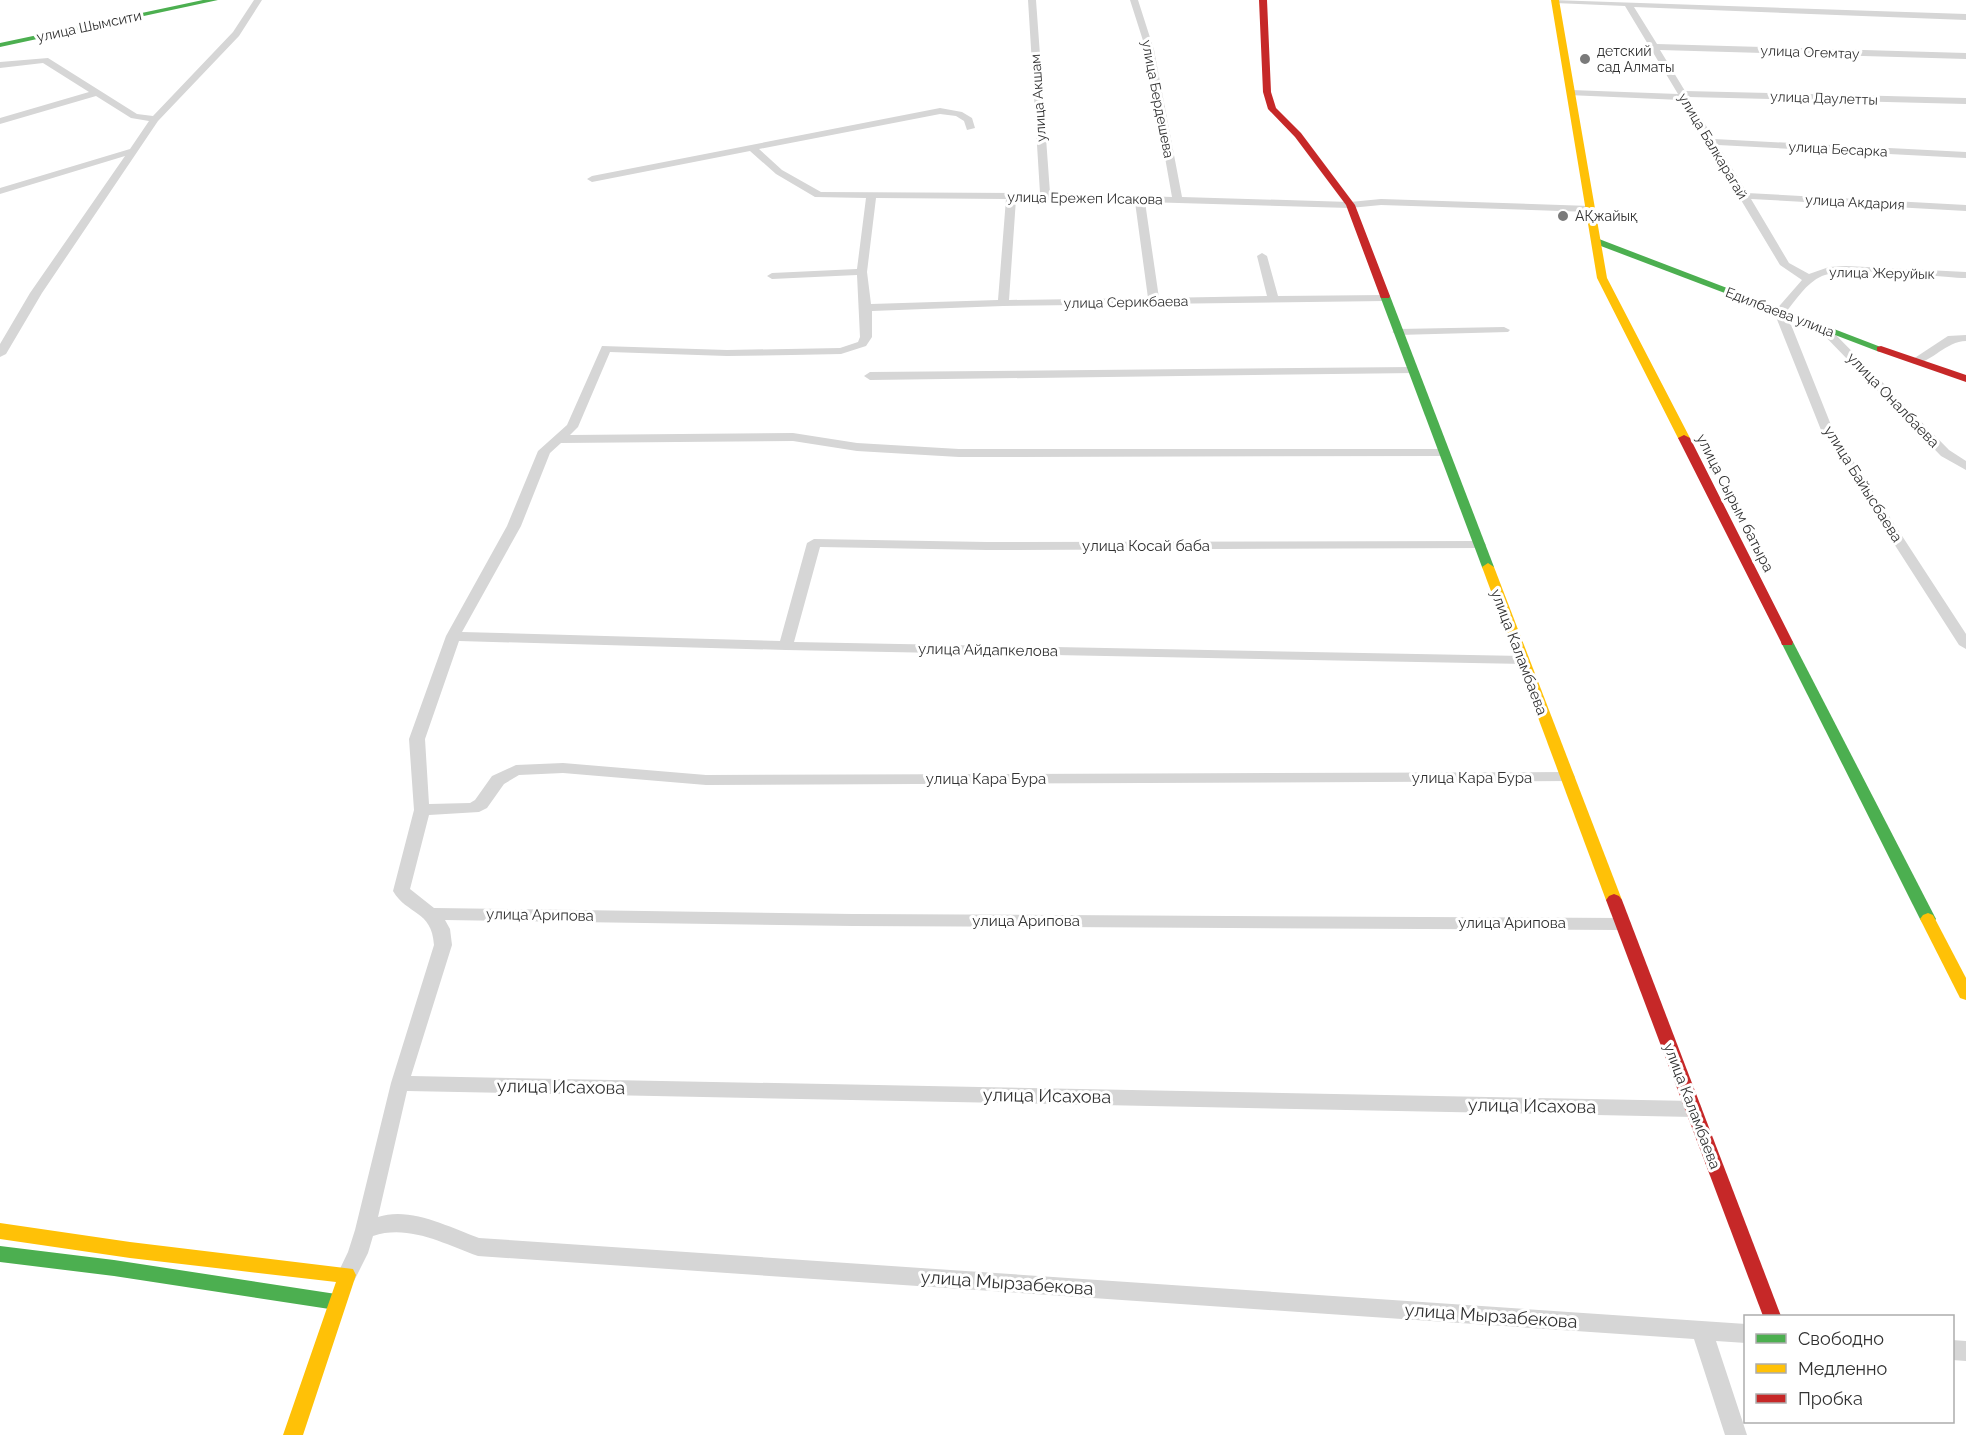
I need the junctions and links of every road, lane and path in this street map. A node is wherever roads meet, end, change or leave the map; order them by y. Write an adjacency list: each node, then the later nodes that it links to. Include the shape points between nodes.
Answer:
1 (214, 0): 9 (street, улица Шымсити)
2 (258, 0): 17 (street, via 236,34)
3 (1032, 0): 27 (street, улица Акшам)
4 (1134, 0): 31 (street, улица Бердешева, via 1150,50)
5 (1263, 0): 32 (street, улица Каламбаева, via 1272,109 1298,135)
6 (1555, 1): 7 (street); 14 (street, улица Сырым батыра)
7 (1628, 4): 8 (street); 10 (street, улица Балкарагай)
8 (1966, 17)
9 (0, 45)
10 (1654, 47): 11 (street, улица Огемтау); 15 (street, улица Балкарагай)
11 (1966, 56)
12 (0, 65): 13 (street, via 45,60)
13 (99, 92): 17 (street, via 134,116); 18 (street)
14 (1570, 93): 15 (street, улица Даулетты); 34 (street, улица Сырым батыра)
15 (1683, 96): 16 (street, улица Даулетты); 20 (street, улица Балкарагай)
16 (1966, 101)
17 (156, 119): 22 (street)
18 (0, 121)
19 (970, 128): 21 (street, via 969,120 959,114 940,111)
20 (1711, 142): 23 (street, улица Бесарка); 28 (street, улица Балкарагай)
21 (751, 147): 24 (street); 26 (street, улица Ережеп Исакова, via 779,172 819,195)
22 (132, 151): 25 (street); 51 (street, via 36,293)
23 (1966, 155)
24 (592, 179)
25 (0, 191)
26 (871, 196): 29 (street, улица Ережеп Исакова); 37 (street)
27 (1045, 196): 29 (street, улица Ережеп Исакова); 30 (street, улица Ережеп Исакова)
28 (1743, 196): 33 (street, улица Акдария); 40 (street, улица Балкарагай, via 1785,265)
29 (1011, 197): 44 (street)
30 (1140, 199): 31 (street, улица Ережеп Исакова); 43 (street)
31 (1178, 200): 32 (street, улица Ережеп Исакова)
32 (1350, 205): 34 (street, улица Ережеп Исакова, via 1381,202); 41 (street, улица Каламбаева)
33 (1966, 208)
34 (1590, 209): 35 (street, улица Сырым батыра)
35 (1596, 241): 46 (street, Едилбаева улица); 68 (street, улица Сырым батыра, via 1602,278)
36 (1262, 256): 42 (street)
37 (862, 272): 39 (street); 45 (street)
38 (1966, 275): 40 (street, улица Жеруйык, via 1849,270 1821,272)
39 (772, 276)
40 (1809, 279): 46 (street, улица Жеруйык)
41 (1385, 298): 42 (street, улица Серикбаева); 49 (street, улица Каламбаева)
42 (1274, 300): 43 (street, улица Серикбаева)
43 (1154, 302): 44 (street, улица Серикбаева)
44 (1003, 303): 45 (street, улица Серикбаева)
45 (866, 308): 56 (street, via 866,337 862,344 841,351 727,353 606,348 572,427)
46 (1780, 312): 47 (street, Едилбаева улица); 61 (street, улица Байысбаева, via 1827,430)
47 (1824, 329): 52 (street, Едилбаева улица); 58 (street, улица Оналбаева, via 1945,453)
48 (1504, 330): 49 (street)
49 (1398, 332): 53 (street, улица Каламбаева)
50 (1966, 338): 52 (street, via 1952,338)
51 (0, 354)
52 (1916, 361): 55 (street, Едилбаева улица)
53 (1412, 370): 54 (street); 57 (street, улица Каламбаева)
54 (870, 376)
55 (1966, 378)
56 (560, 439): 57 (street, via 793,437 857,447 960,453); 60 (street, via 544,451 514,526)
57 (1444, 453): 59 (street, улица Каламбаева)
58 (1966, 465)
59 (1479, 546): 62 (street, улица Косай баба, via 814,543); 63 (street, улица Каламбаева)
60 (453, 636): 62 (street, улица Айдапкелова); 65 (street, via 417,739)
61 (1966, 645)
62 (786, 646): 63 (street, улица Айдапкелова)
63 (1523, 661): 64 (street, улица Каламбаева)
64 (1567, 777): 65 (street, улица Кара Бура, via 706,780 563,768 516,770 498,780 481,804 473,808); 67 (street, улица Каламбаева)
65 (422, 810): 66 (street, via 401,891)
66 (430, 914): 67 (street, улица Арипова); 69 (street, via 442,930 443,945)
67 (1623, 924): 70 (street, улица Каламбаева)
68 (1966, 994)
69 (400, 1083): 70 (street, улица Исахова); 71 (street)
70 (1693, 1110): 76 (street, улица Каламбаева)
71 (365, 1230): 74 (street); 77 (street, улица Мырзабекова, via 389,1222 430,1228 478,1247)
72 (0, 1231): 74 (street)
73 (0, 1254): 75 (street)
74 (347, 1275): 75 (street)
75 (336, 1302): 79 (street, via 330,1331)
76 (1771, 1315)
77 (1702, 1330): 78 (street); 80 (street)
78 (1744, 1334)
79 (294, 1435)
80 (1736, 1435)

